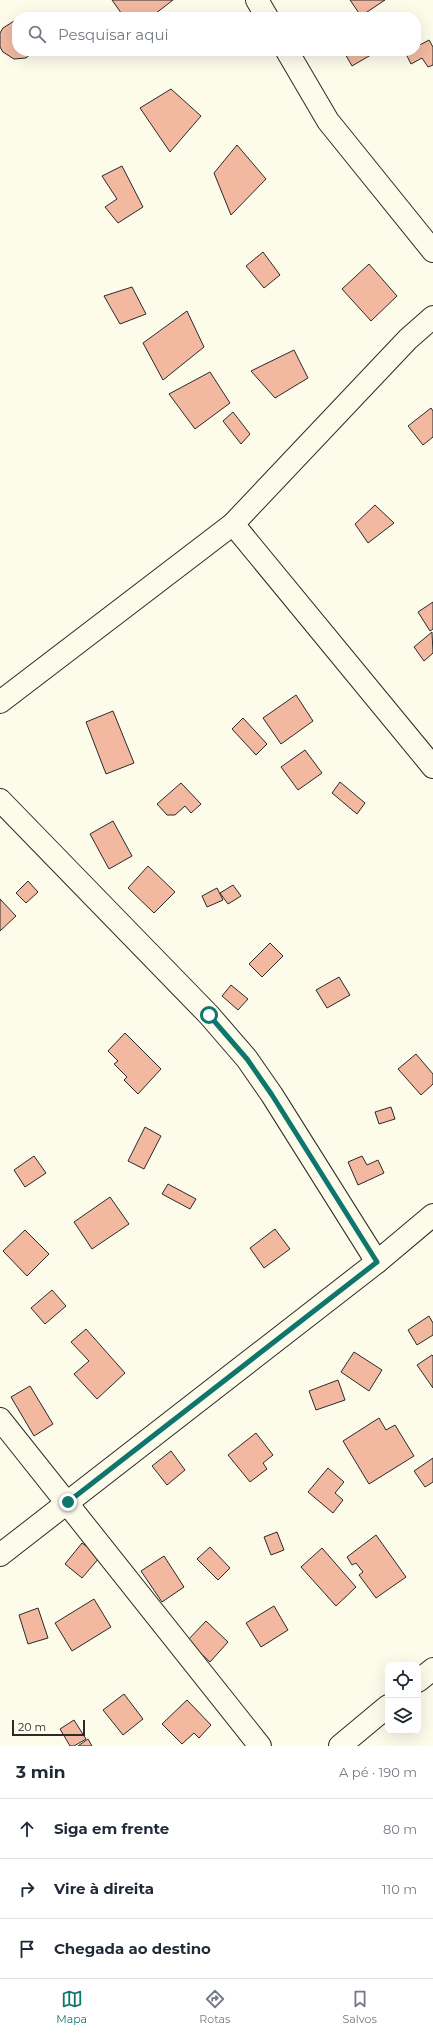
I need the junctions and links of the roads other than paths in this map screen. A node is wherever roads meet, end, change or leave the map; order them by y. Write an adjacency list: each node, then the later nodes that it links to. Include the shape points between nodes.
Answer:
1 (257, 0): 2 (street)
2 (264, 12)
3 (290, 56): 4 (street, via 328,121)
4 (433, 251)
5 (433, 317): 6 (street, via 408,339)
6 (233, 524): 7 (street); 8 (street)
7 (0, 702)
8 (433, 767)
9 (0, 800): 11 (street, via 209,1015 247,1059)
10 (433, 1215): 11 (street)
11 (377, 1262): 13 (street)
12 (0, 1419): 13 (street)
13 (68, 1502): 14 (street); 18 (street)
14 (0, 1555)
15 (433, 1669): 16 (street)
16 (421, 1679)
17 (385, 1708): 19 (street)
18 (260, 1746)
19 (340, 1746)

